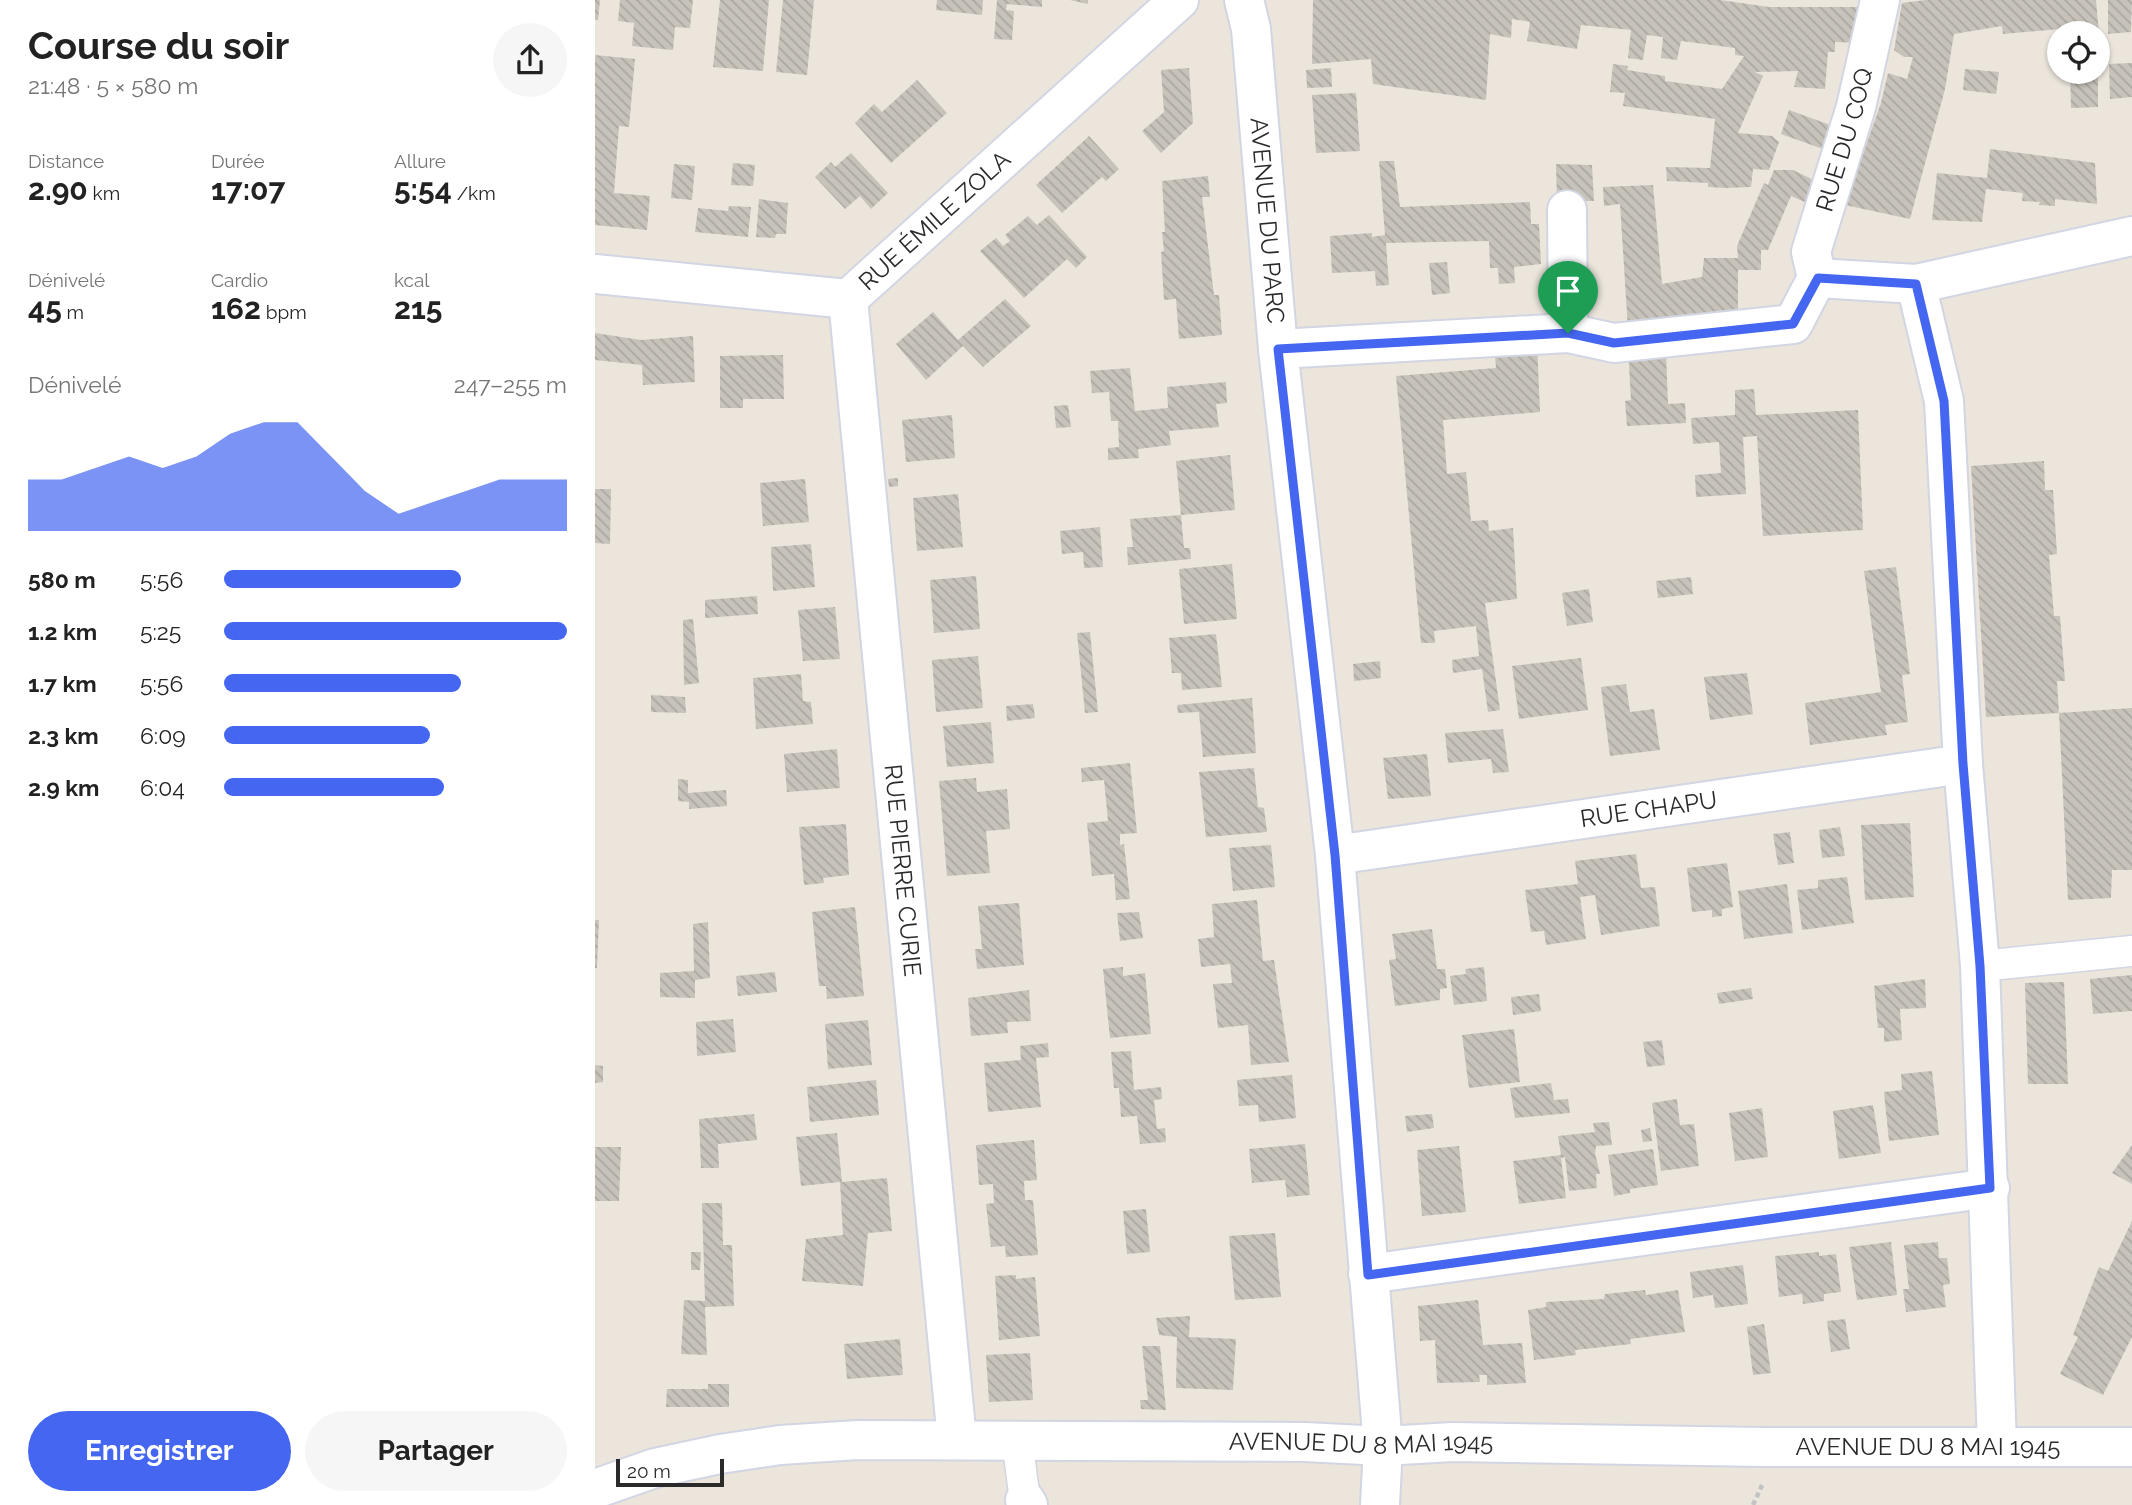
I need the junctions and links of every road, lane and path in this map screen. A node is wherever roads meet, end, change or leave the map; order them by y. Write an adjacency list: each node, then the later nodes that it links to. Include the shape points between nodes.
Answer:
1 (1179, 0): 9 (street, RUE ÉMILE ZOLA)
2 (1244, 0): 11 (street, AVENUE DU PARC, via 1251,29)
3 (1879, 0): 7 (street, RUE DU COQ, via 1856,107 1811,252)
4 (1567, 210): 10 (street)
5 (2132, 236): 8 (street)
6 (595, 274): 9 (street, RUE ÉMILE ZOLA)
7 (1818, 278): 8 (street); 10 (street, via 1793,324 1614,343)
8 (1916, 284): 12 (street, via 1944,401)
9 (849, 299): 18 (street, RUE PIERRE CURIE)
10 (1568, 333): 11 (street)
11 (1278, 349): 13 (street, AVENUE DU PARC)
12 (1963, 764): 13 (street, RUE CHAPU); 15 (street)
13 (1335, 855): 17 (street, AVENUE DU PARC)
14 (2132, 951): 15 (street)
15 (1980, 966): 16 (street)
16 (1990, 1188): 17 (street); 20 (street)
17 (1368, 1275): 21 (street, AVENUE DU PARC)
18 (957, 1440): 19 (street, AVENUE DU 8 MAI 1945); 23 (street, AVENUE DU 8 MAI 1945, via 780,1445 655,1468)
19 (1017, 1440): 21 (street, AVENUE DU 8 MAI 1945); 24 (street)
20 (1997, 1445): 21 (street, AVENUE DU 8 MAI 1945, via 1432,1442); 22 (street, AVENUE DU 8 MAI 1945)
21 (1383, 1446): 25 (street, AVENUE DU PARC)
22 (2132, 1447)
23 (595, 1489)
24 (1026, 1502)
25 (1380, 1505)

